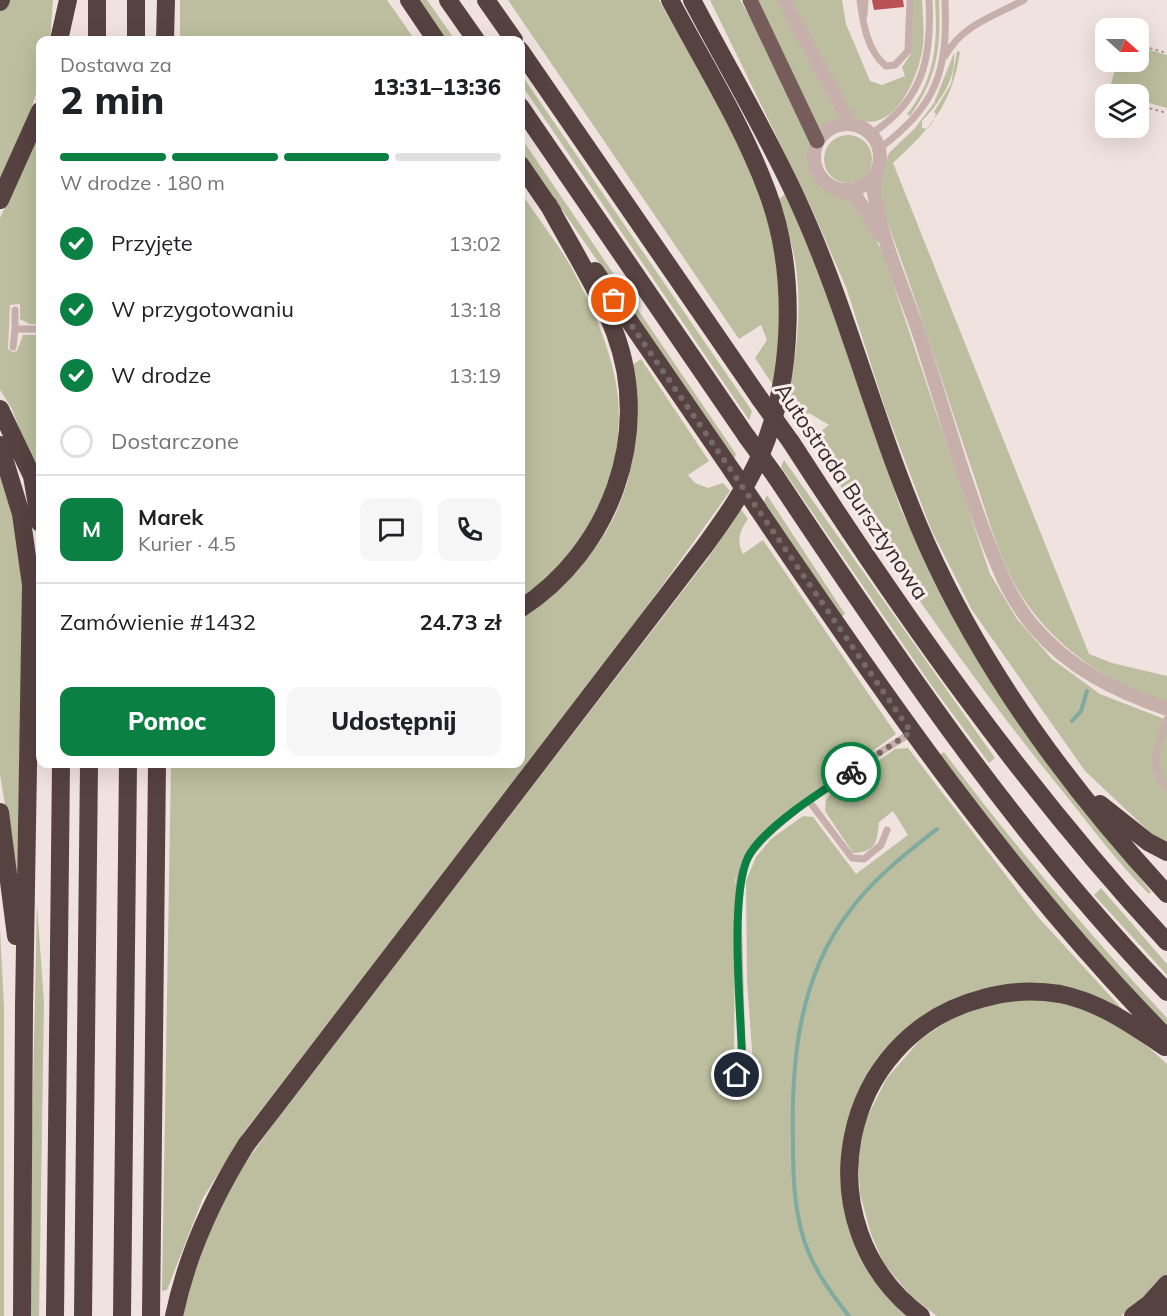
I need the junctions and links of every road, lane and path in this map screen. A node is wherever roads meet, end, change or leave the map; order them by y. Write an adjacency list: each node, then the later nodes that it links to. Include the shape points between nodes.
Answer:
1 (69, 0): 19 (highway); 20 (highway)
2 (97, 0): 21 (highway)
3 (136, 0): 22 (highway)
4 (166, 0): 23 (highway)
5 (409, 0): 24 (highway)
6 (448, 0): 25 (highway)
7 (486, 0): 26 (highway)
8 (670, 0): 80 (highway, via 759,171 783,251 788,313 786,347 781,385 761,454 714,534 246,1145 205,1218)
9 (692, 0): 60 (highway, via 795,194 843,313 926,544 1007,693)
10 (750, 0): 37 (main road)
11 (784, 0): 35 (street)
12 (860, 0): 18 (lane)
13 (865, 0): 18 (lane)
14 (910, 0): 18 (lane, via 908,51 895,65 886,66 879,61)
15 (929, 0): 36 (lane, via 929,46 921,77 901,111)
16 (945, 0): 30 (lane)
17 (1024, 0): 30 (lane, via 969,28 954,40)
18 (863, 20)
19 (60, 36)
20 (69, 36)
21 (97, 36)
22 (136, 36)
23 (165, 36)
24 (433, 36)
25 (473, 36)
26 (511, 36)
27 (1149, 48): 28 (path)
28 (1167, 53)
29 (525, 57): 67 (highway, Autostrada Bursztynowa, bridge, via 886,585 977,711 1090,855)
30 (944, 58): 38 (lane, via 929,99 914,119)
31 (1149, 108): 33 (path)
32 (525, 113): 68 (highway, bridge, via 838,570 984,775 1069,882)
33 (1167, 113)
34 (36, 120): 42 (highway)
35 (850, 124): 36 (street); 37 (street, via 837,125)
36 (871, 134): 38 (street)
37 (817, 141): 41 (street, via 814,164 827,184)
38 (879, 149): 40 (street)
39 (525, 171): 43 (highway)
40 (877, 171): 41 (street, via 861,187); 44 (street, via 874,194)
41 (838, 189): 44 (street, via 856,198)
42 (0, 200)
43 (548, 204): 52 (highway, via 615,333 626,377 628,428 619,479 599,527 560,578); 55 (highway, bridge)
44 (890, 251): 53 (street, via 983,527 1012,595 1033,626 1082,670 1126,695)
45 (15, 309): 46 (lane)
46 (15, 329): 47 (lane); 48 (lane)
47 (36, 329)
48 (13, 347)
49 (0, 409): 51 (highway, via 32,476)
50 (0, 445): 69 (highway, via 21,514 31,585)
51 (36, 500)
52 (525, 605)
53 (1167, 709)
54 (1167, 719): 61 (lane, via 1154,766 1158,778)
55 (911, 732): 62 (lane); 70 (highway, via 1058,920)
56 (61, 768): 76 (highway)
57 (89, 768): 77 (highway)
58 (128, 768): 78 (highway)
59 (157, 768): 79 (highway)
60 (1070, 780): 65 (highway, via 1148,842); 66 (highway)
61 (1167, 786)
62 (809, 801): 64 (lane, via 852,858 864,859 873,852); 72 (lane, via 768,833 750,853 741,873 738,899 742,1056)
63 (0, 813): 69 (highway)
64 (887, 830)
65 (1167, 852)
66 (1167, 894)
67 (1167, 942)
68 (1167, 992)
69 (24, 1007): 75 (highway)
70 (1167, 1038)
71 (1167, 1048): 81 (highway, via 1115,1014 1075,998 1016,992 948,1010 924,1024 891,1055 869,1088 857,1117 850,1147 849,1186 855,1221 870,1258 900,1298)
72 (737, 1075)
73 (1167, 1284): 82 (highway)
74 (1167, 1302): 83 (highway)
75 (22, 1316)
76 (55, 1316)
77 (83, 1316)
78 (122, 1316)
79 (151, 1316)
80 (174, 1316)
81 (921, 1316)
82 (1133, 1316)
83 (1156, 1316)

